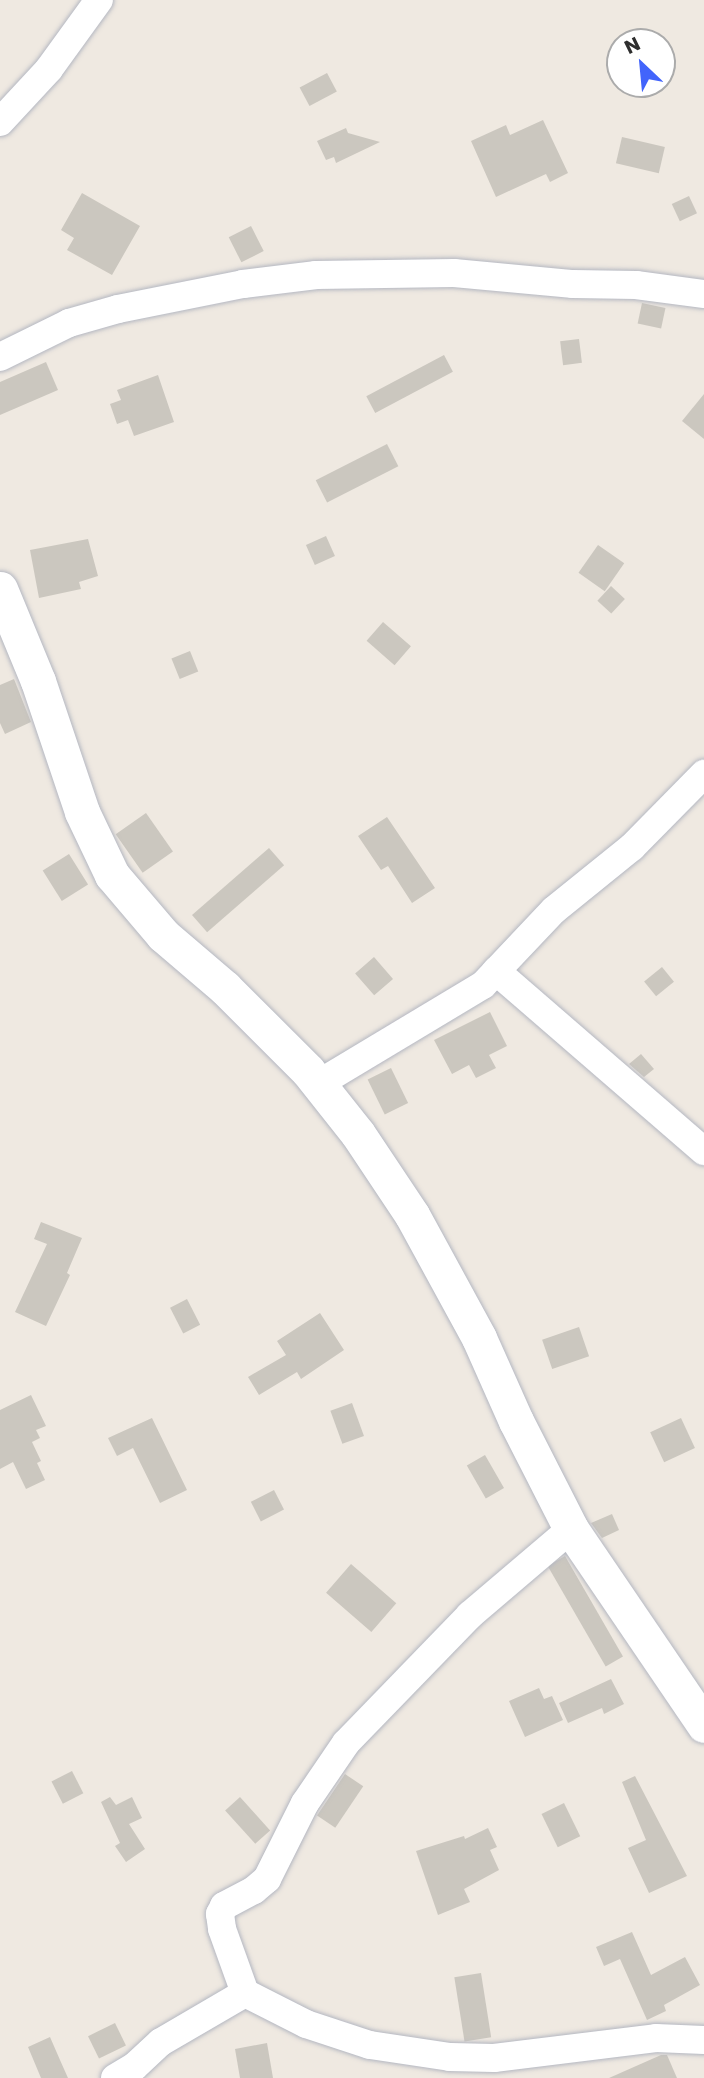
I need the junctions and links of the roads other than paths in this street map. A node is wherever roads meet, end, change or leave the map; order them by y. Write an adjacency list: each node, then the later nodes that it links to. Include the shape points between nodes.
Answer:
1 (99, 0): 2 (street, via 49,69)
2 (0, 122)
3 (704, 294): 4 (street, via 454,273 316,275 118,309 69,323)
4 (0, 357)
5 (0, 589): 8 (street, via 38,681 82,811 112,875 163,935 225,988)
6 (704, 774): 7 (street, via 632,847 554,910)
7 (496, 971): 8 (street, via 443,1012); 9 (street)
8 (318, 1084): 10 (street, via 412,1215 479,1338)
9 (704, 1150)
10 (571, 1529): 11 (street); 12 (street, via 470,1615 346,1743 305,1804 267,1879 224,1906 222,1929)
11 (704, 1725)
12 (245, 1993): 13 (street, via 306,2024 370,2045 450,2057 494,2058 656,2038); 14 (street, via 162,2042)
13 (704, 2039)
14 (115, 2078)

